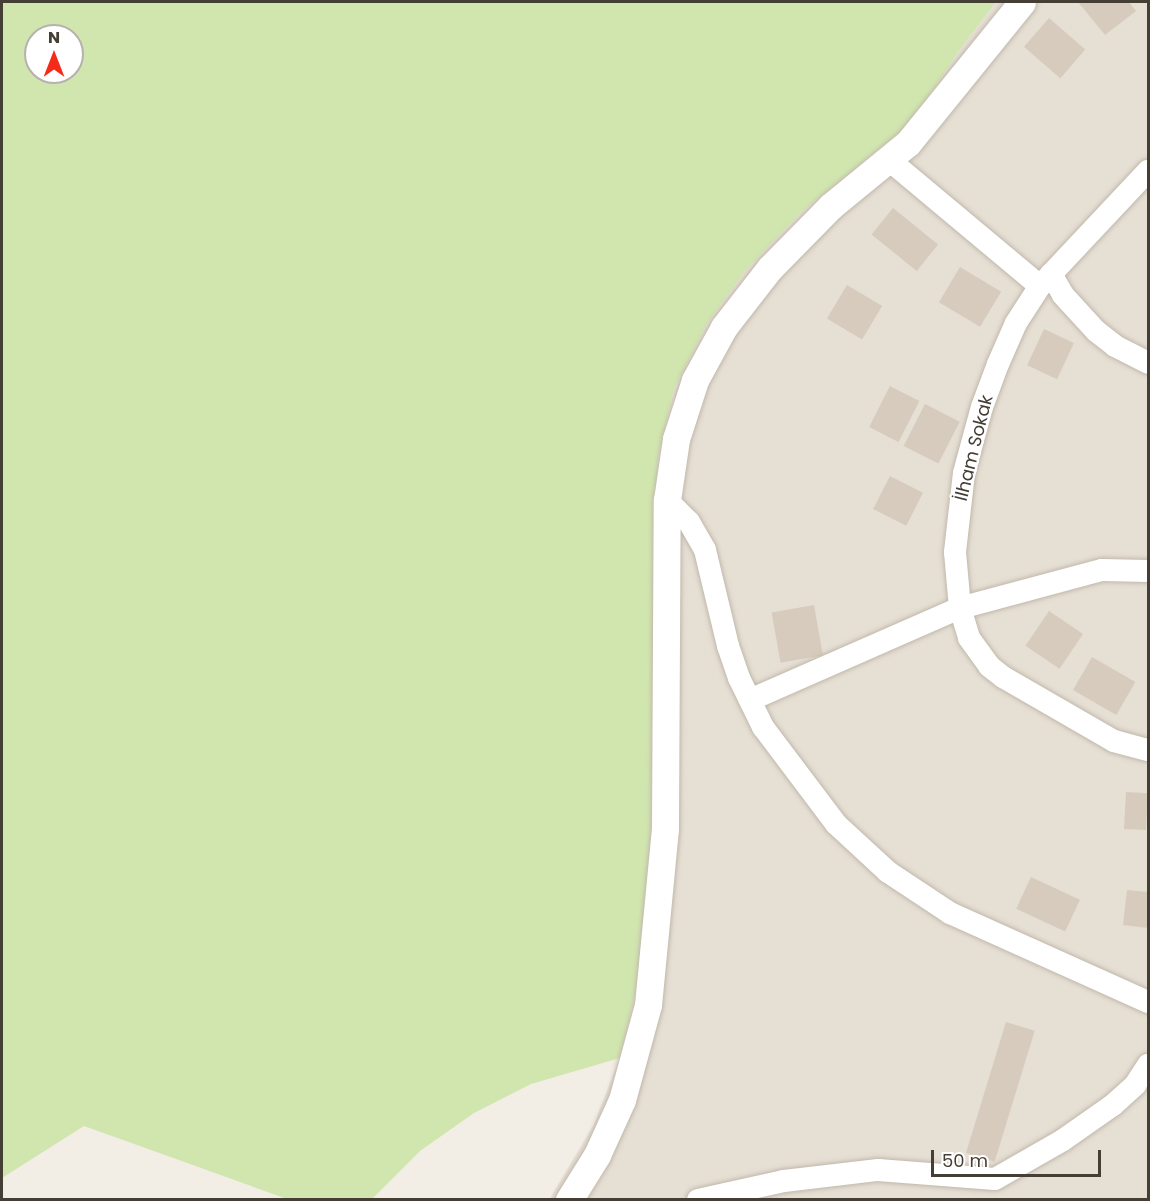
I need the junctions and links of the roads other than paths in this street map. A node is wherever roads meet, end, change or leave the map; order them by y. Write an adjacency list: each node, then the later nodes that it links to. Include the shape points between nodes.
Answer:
1 (1022, 2): 2 (street, via 908,143)
2 (888, 159): 4 (street); 6 (street, via 796,240 724,327 684,408 672,459)
3 (1149, 171): 4 (street, İlham Sokak)
4 (1045, 280): 5 (street, via 1096,331 1115,346); 8 (street, İlham Sokak, via 1016,322 998,364 964,473 955,552)
5 (1149, 363)
6 (668, 500): 9 (street, via 689,522 705,550 728,646); 13 (street, via 665,829 654,969 640,1041 622,1100 597,1155)
7 (1149, 571): 8 (street, via 1102,570)
8 (960, 608): 9 (street); 10 (street, İlham Sokak, via 977,652 1003,677 1114,741)
9 (750, 700): 11 (street, via 763,728 815,799 888,872 950,913)
10 (1149, 750)
11 (1149, 1002)
12 (1149, 1065): 14 (street, via 1113,1105 1055,1145 995,1179 878,1170 784,1181)
13 (569, 1200)
14 (698, 1200)

